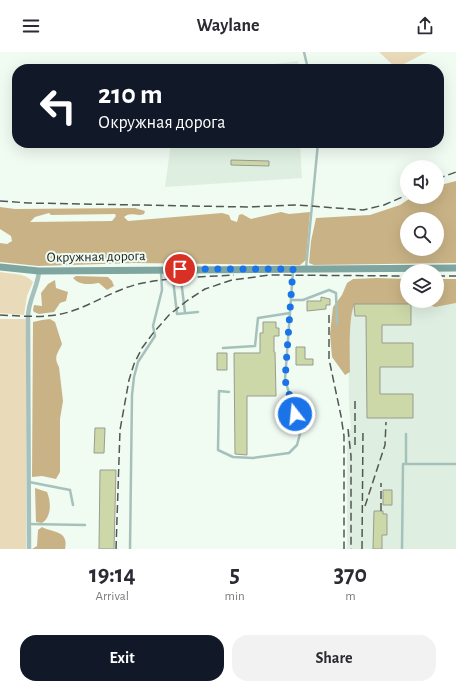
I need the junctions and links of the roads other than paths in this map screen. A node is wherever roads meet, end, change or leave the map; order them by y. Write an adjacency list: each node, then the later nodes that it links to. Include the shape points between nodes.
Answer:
1 (304, 52): 2 (lane)
2 (307, 64)
3 (318, 148): 10 (lane)
4 (0, 267): 11 (main road, Окружная дорога)
5 (456, 268): 10 (main road, Окружная дорога)
6 (161, 269): 7 (main road, Окружная дорога); 11 (main road, Окружная дорога); 27 (lane, via 162,290 152,326 155,336 138,362 132,395)
7 (172, 269): 8 (main road, Окружная дорога); 14 (lane, via 177,314)
8 (180, 269): 9 (main road, Окружная дорога); 14 (lane)
9 (293, 269): 10 (main road, Окружная дорога); 12 (lane)
10 (306, 269)
11 (39, 271): 22 (street, via 28,312)
12 (291, 300): 15 (lane); 16 (lane, via 303,300 328,290 336,293)
13 (198, 312): 14 (lane)
14 (185, 313)
15 (290, 313): 17 (lane, via 258,318 255,346); 18 (lane, via 285,380 301,430 297,445 288,453 253,458 232,457 218,450 219,391)
16 (337, 324)
17 (223, 348)
18 (229, 392)
19 (406, 434): 20 (lane)
20 (406, 464): 21 (lane); 28 (lane, via 403,464)
21 (456, 464)
22 (28, 482): 23 (lane, via 70,490); 24 (street)
23 (73, 505)
24 (28, 524): 25 (lane); 26 (street)
25 (85, 525)
26 (29, 549)
27 (130, 549)
28 (402, 549)

